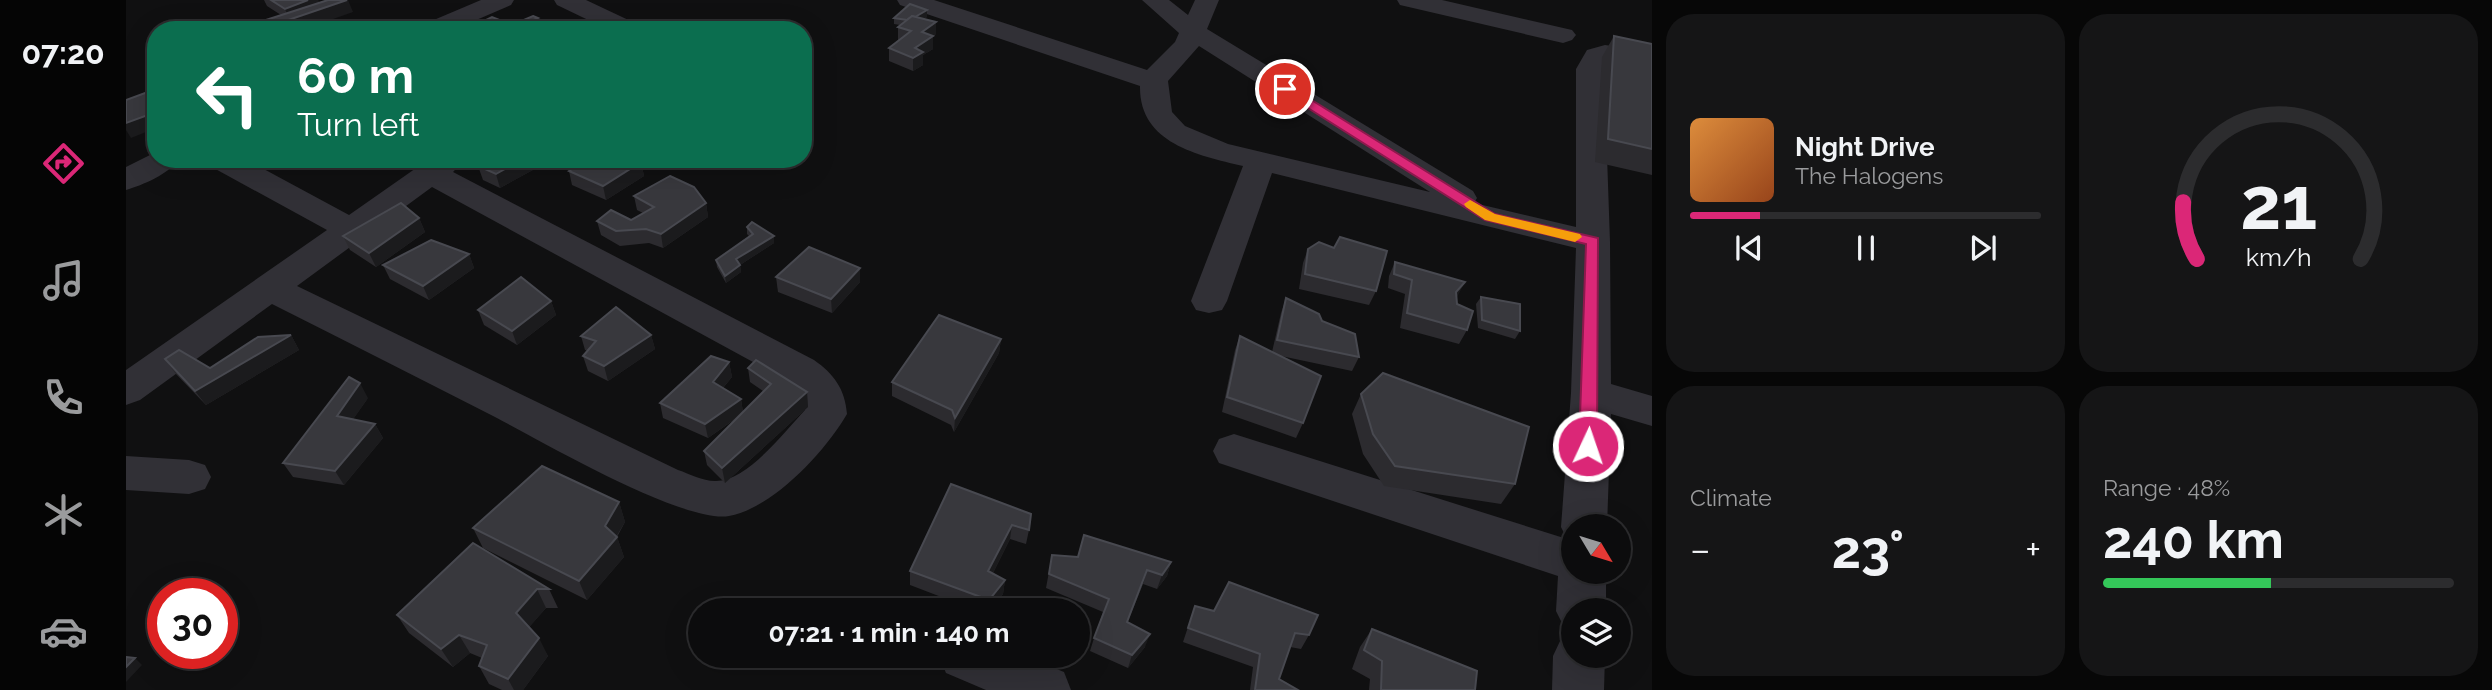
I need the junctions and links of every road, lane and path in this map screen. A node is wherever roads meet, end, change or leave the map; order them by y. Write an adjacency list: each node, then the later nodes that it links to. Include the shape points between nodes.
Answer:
1 (502, 0): 8 (street)
2 (566, 0): 9 (street)
3 (909, 0): 14 (street)
4 (1154, 0): 10 (street)
5 (1207, 0): 10 (street)
6 (1409, 0): 11 (street)
7 (1555, 8): 11 (street, via 1557,28)
8 (452, 21)
9 (611, 21)
10 (1194, 32): 14 (street); 21 (street)
11 (1563, 35): 12 (street)
12 (1596, 56): 13 (street, via 1605,53); 23 (street, via 1590,69)
13 (1652, 60)
14 (1154, 81): 15 (street, via 1158,114 1174,132 1218,152)
15 (1260, 162): 21 (street); 25 (street)
16 (148, 168): 20 (street)
17 (238, 168): 22 (street)
18 (437, 168): 22 (street)
19 (444, 168): 24 (street, via 800,370 817,382 826,396 826,414 756,487 734,497 714,499 662,482)
20 (126, 180)
21 (1490, 217): 23 (street)
22 (351, 229): 24 (street)
23 (1593, 242): 27 (street)
24 (268, 287): 26 (street)
25 (1209, 301)
26 (126, 390)
27 (1591, 393): 28 (street); 32 (street)
28 (1652, 411)
29 (1234, 451): 33 (street)
30 (126, 473): 31 (street)
31 (190, 477)
32 (1585, 514)
33 (1561, 557)
34 (993, 668): 36 (street)
35 (1579, 668): 37 (street)
36 (1045, 690)
37 (1578, 690)

